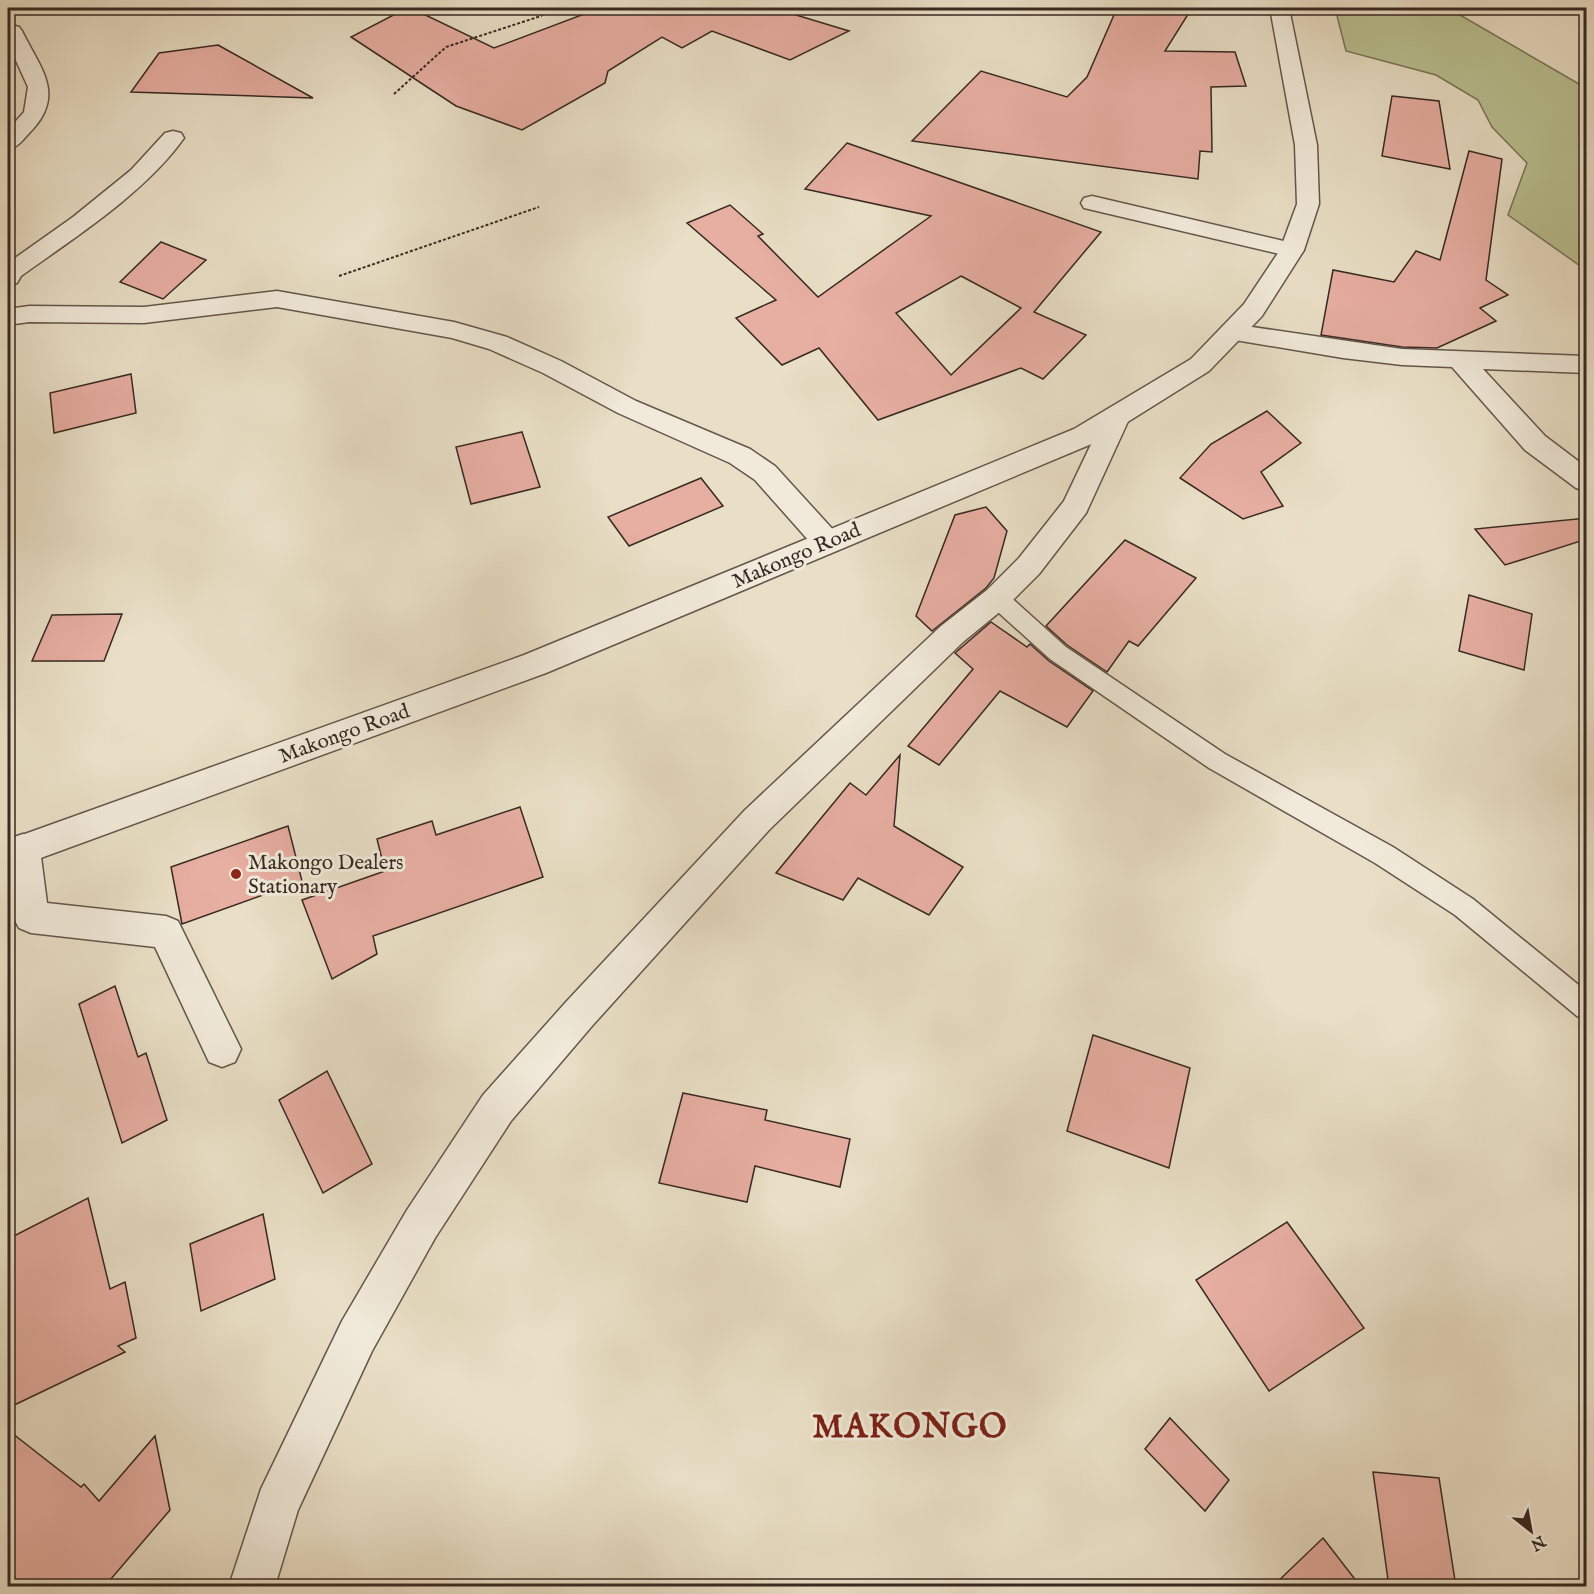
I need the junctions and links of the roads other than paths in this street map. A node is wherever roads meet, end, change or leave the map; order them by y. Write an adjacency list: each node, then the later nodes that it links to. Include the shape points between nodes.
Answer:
1 (1277, 8): 6 (street, Makongo Road, via 1306,145 1308,204)
2 (12, 31): 4 (street, via 39,87 35,113)
3 (173, 138): 7 (street, via 139,175)
4 (8, 143)
5 (1092, 203): 6 (street)
6 (1292, 250): 9 (street, Makongo Road, via 1253,310)
7 (8, 278)
8 (8, 317): 14 (street, via 144,315 277,299 454,330 498,343 740,456 765,473)
9 (1232, 332): 10 (street, via 1343,350); 12 (street, Makongo Road, via 1200,365)
10 (1461, 361): 11 (street); 13 (street, via 1535,443)
11 (1587, 364)
12 (1117, 417): 14 (street, Makongo Road, via 1084,436); 15 (street, via 1076,506 1029,566)
13 (1587, 481)
14 (827, 542): 16 (street, Makongo Road, via 535,664)
15 (997, 598): 17 (lane, via 1058,653 1217,761 1384,855 1464,907); 19 (street, via 952,634 757,820 497,1108 421,1224 357,1336 277,1505)
16 (15, 852): 18 (street, via 31,917 166,932)
17 (1587, 1007)
18 (222, 1049)
19 (252, 1587)

